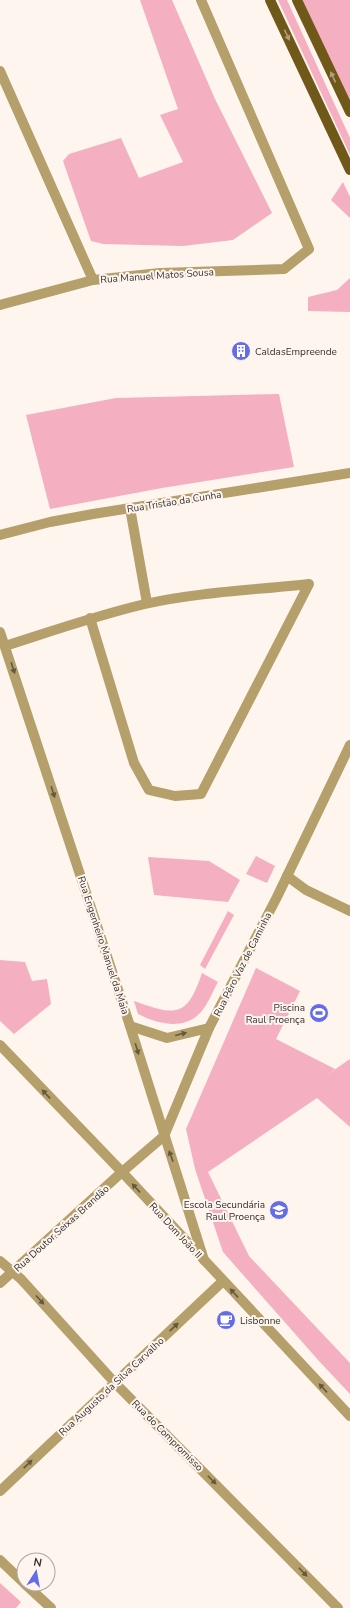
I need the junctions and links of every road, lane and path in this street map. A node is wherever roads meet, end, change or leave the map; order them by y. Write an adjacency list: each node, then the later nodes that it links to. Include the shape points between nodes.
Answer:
1 (201, 0): 7 (street, Rua Manuel Matos Sousa, via 309,249 284,269 160,273)
2 (270, 0): 6 (main road, one-way to 6)
3 (297, 0): 5 (main road, one-way to 3)
4 (0, 71): 7 (street)
5 (350, 112)
6 (350, 170)
7 (93, 280): 8 (street, Rua Manuel Matos Sousa)
8 (0, 304)
9 (350, 473): 10 (street, Rua Tristão da Cunha)
10 (130, 508): 11 (street, Rua Tristão da Cunha, via 50,522); 12 (street)
11 (0, 535)
12 (147, 603): 13 (street); 13 (street, via 309,584 201,794 175,796 149,790 134,762)
13 (90, 618): 15 (street)
14 (0, 632): 15 (street, Rua Engenheiro Manuel da Maia)
15 (5, 646): 19 (street, Rua Engenheiro Manuel da Maia, one-way to 19)
16 (350, 745): 17 (street, Rua Pêro Vaz de Caminha)
17 (287, 876): 18 (street, via 306,890); 20 (street, Rua Pêro Vaz de Caminha)
18 (350, 911)
19 (130, 1026): 20 (street, one-way to 20, via 167,1038); 22 (street, Rua Engenheiro Manuel da Maia, one-way to 22)
20 (209, 1028): 22 (street, Rua Pêro Vaz de Caminha)
21 (0, 1045): 23 (street, Rua Dom João II, one-way to 21)
22 (164, 1136): 23 (street, Rua Pêro Vaz de Caminha); 24 (street, Rua Engenheiro Manuel da Maia, one-way to 22)
23 (122, 1172): 24 (street, Rua Dom João II, one-way to 23); 26 (street, Rua Doutor Seixas Brandão)
24 (204, 1260): 27 (street, Rua Dom João II)
25 (0, 1261): 26 (street, Rua do Compromisso)
26 (13, 1271): 28 (street, Rua Doutor Seixas Brandão); 29 (street, Rua do Compromisso, one-way to 29)
27 (223, 1281): 29 (street, Rua Augusto da Silva Carvalho, one-way to 27); 30 (street, Rua Dom João II, one-way to 27)
28 (0, 1283)
29 (115, 1383): 31 (street, Rua Augusto da Silva Carvalho, one-way to 29); 36 (street, Rua do Compromisso, one-way to 36)
30 (350, 1416)
31 (0, 1491)
32 (0, 1560): 33 (street)
33 (16, 1576)
34 (32, 1592): 35 (street)
35 (47, 1607)
36 (338, 1608)

